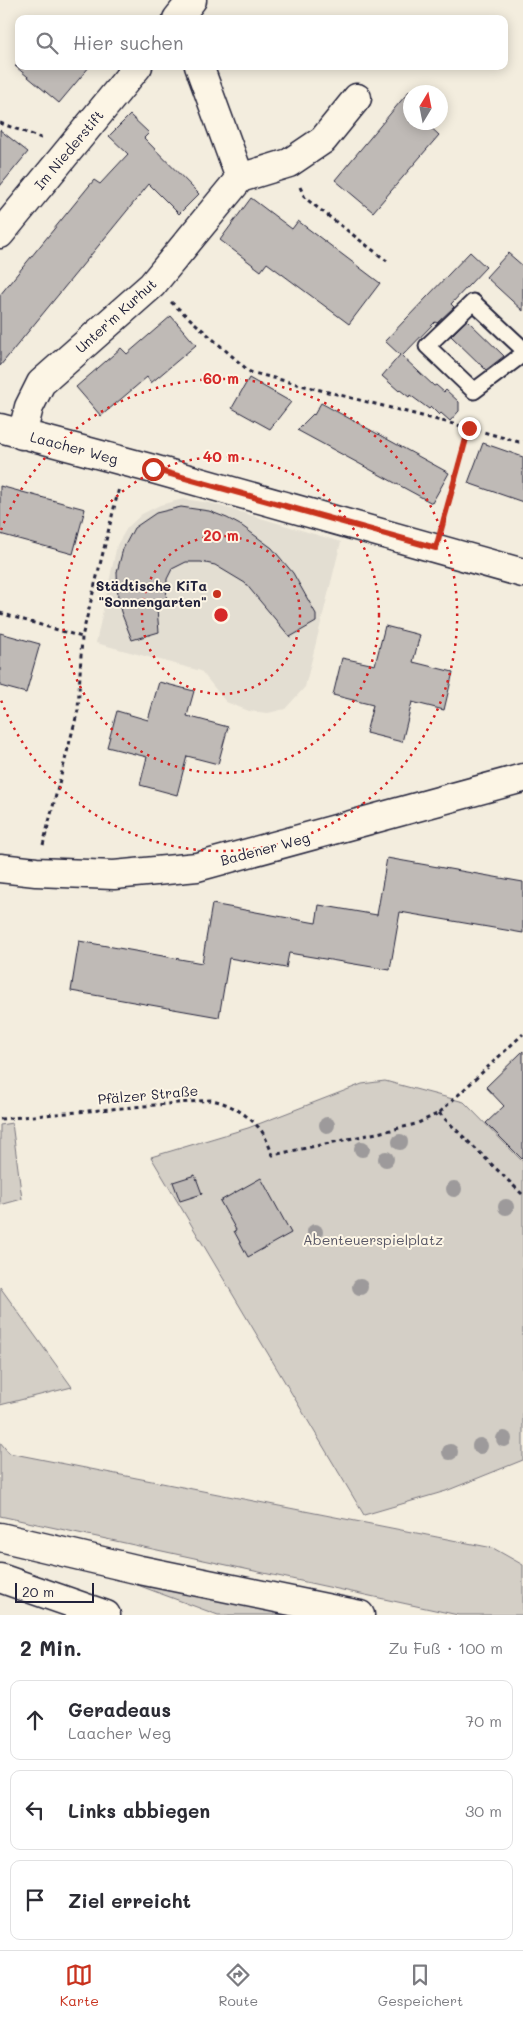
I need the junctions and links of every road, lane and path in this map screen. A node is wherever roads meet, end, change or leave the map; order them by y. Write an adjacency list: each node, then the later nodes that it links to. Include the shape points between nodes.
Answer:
1 (135, 70): 5 (main road, Im Niederstift)
2 (200, 70): 7 (main road)
3 (357, 98): 6 (main road, via 323,140)
4 (0, 123): 5 (path)
5 (71, 149): 8 (main road, Im Niederstift)
6 (289, 163): 7 (main road); 9 (path, via 305,198)
7 (240, 178): 10 (main road, Unter'm Kurhut)
8 (0, 234)
9 (387, 261)
10 (152, 285): 13 (path, via 250,372); 14 (main road, Unter'm Kurhut, via 42,383)
11 (523, 349): 12 (lane, via 473,302 427,346 474,391)
12 (523, 354)
13 (469, 428): 15 (path); 17 (path)
14 (11, 431): 17 (main road, Laacher Weg)
15 (523, 441)
16 (120, 484): 20 (path)
17 (436, 548): 18 (main road, Laacher Weg)
18 (523, 573)
19 (0, 613): 20 (path)
20 (82, 637): 23 (path, via 78,710)
21 (523, 778): 23 (main road, Badener Weg, via 197,867 114,874)
22 (0, 868): 23 (main road, Badener Weg)
23 (36, 872)
24 (523, 1034): 25 (path)
25 (439, 1113): 26 (path, Pfälzer Straße, via 416,1124 273,1155 261,1131 237,1110 211,1100); 27 (path)
26 (0, 1120)
27 (523, 1195)
28 (0, 1537): 31 (main road, via 140,1570)
29 (0, 1578): 30 (main road)
30 (106, 1615)
31 (360, 1615)

